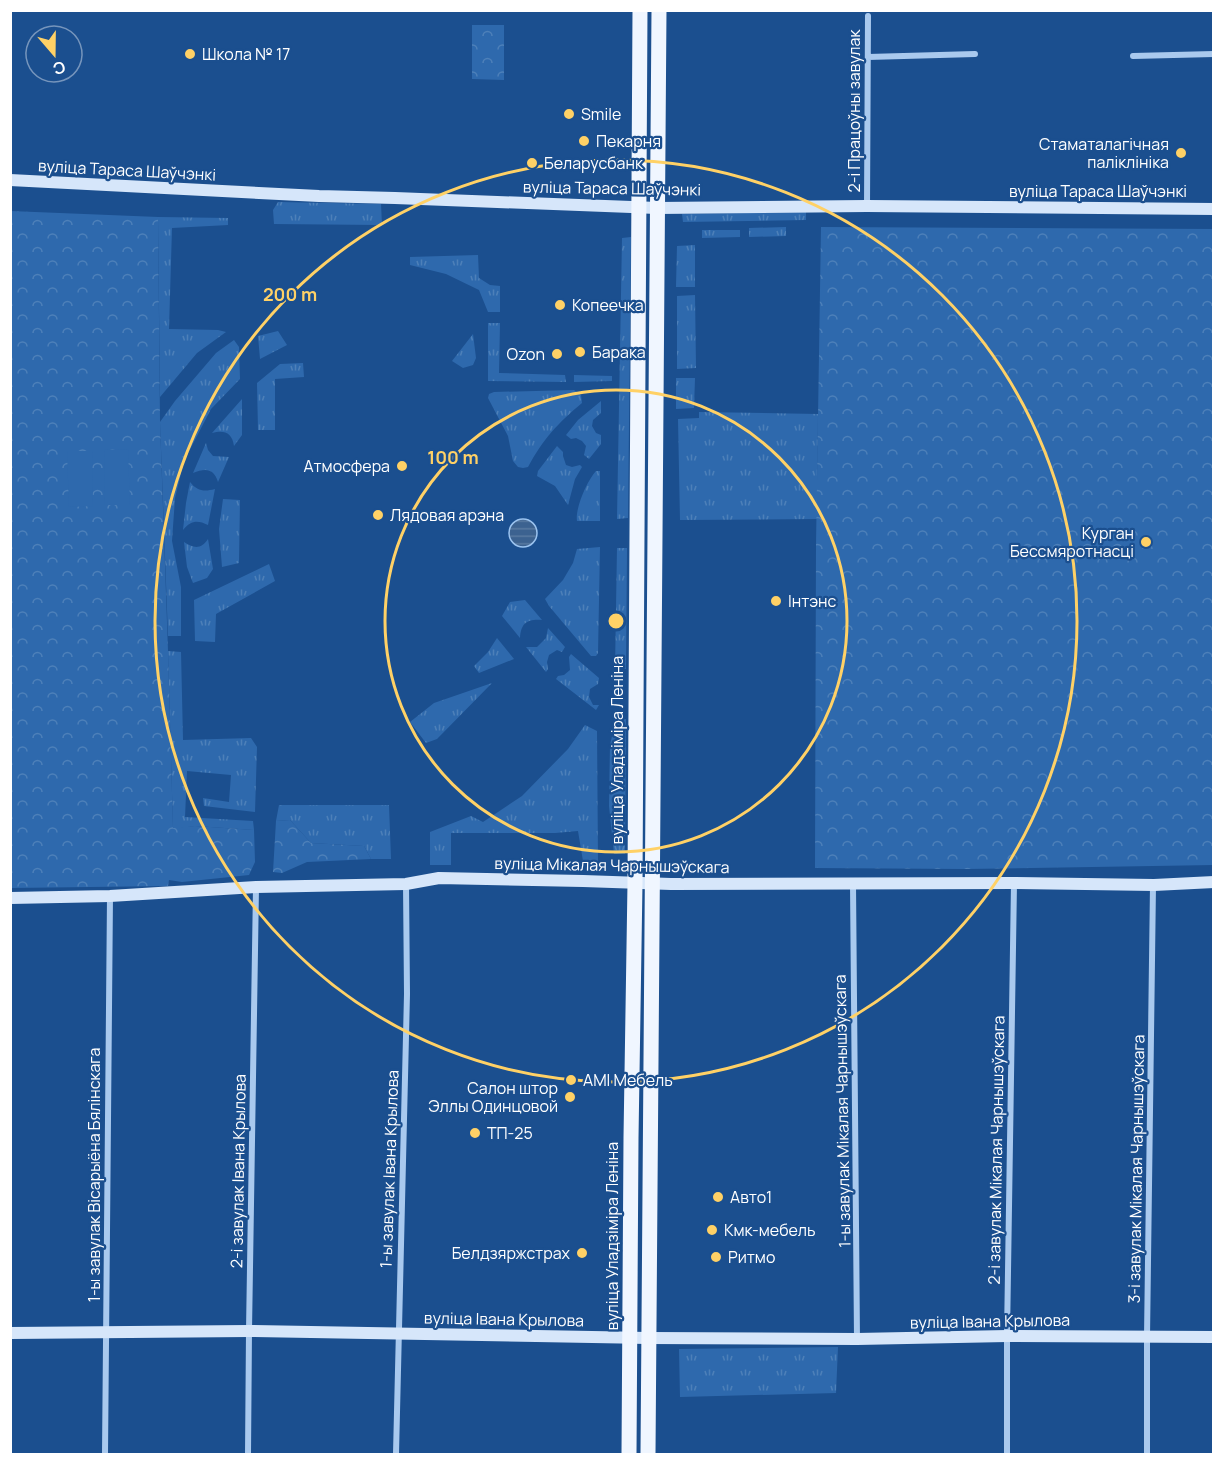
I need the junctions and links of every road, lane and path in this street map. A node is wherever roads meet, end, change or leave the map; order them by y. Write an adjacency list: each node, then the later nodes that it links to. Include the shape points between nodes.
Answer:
1 (640, 10): 10 (main road, вуліца Уладзіміра Леніна)
2 (659, 10): 11 (main road)
3 (868, 16): 7 (street, 2-і Працоўны завулак)
4 (975, 54): 7 (street)
5 (1214, 54): 6 (street)
6 (1133, 56)
7 (868, 57): 9 (street, 2-і Працоўны завулак)
8 (10, 180): 10 (street, вуліца Тараса Шаўчэнкі)
9 (867, 206): 11 (street, вуліца Тараса Шаўчэнкі); 12 (street, вуліца Тараса Шаўчэнкі)
10 (639, 207): 11 (street, вуліца Тараса Шаўчэнкі); 14 (main road, вуліца Уладзіміра Леніна)
11 (657, 208): 15 (main road)
12 (1214, 209)
13 (1214, 882): 19 (street, вуліца Мікалая Чарнышэўскага)
14 (634, 883): 15 (street, вуліца Мікалая Чарнышэўскага); 18 (street, вуліца Мікалая Чарнышэўскага, via 440,878); 28 (main road, вуліца Уладзіміра Леніна)
15 (652, 883): 16 (street, вуліца Мікалая Чарнышэўскага); 31 (main road)
16 (853, 883): 17 (street, вуліца Мікалая Чарнышэўскага); 32 (street, 1-ы завулак Мікалая Чарнышэўскага)
17 (1014, 883): 19 (street, вуліца Мікалая Чарнышэўскага); 27 (street, 2-і завулак Мікалая Чарнышэўскага)
18 (406, 884): 20 (street, вуліца Мікалая Чарнышэўскага); 26 (street, 1-ы завулак Івана Крылова)
19 (1154, 885): 29 (street, 3-і завулак Мікалая Чарнышэўскага)
20 (256, 887): 21 (street, вуліца Мікалая Чарнышэўскага); 23 (street, 2-і завулак Івана Крылова)
21 (110, 896): 22 (street, вуліца Мікалая Чарнышэўскага); 25 (street, 1-ы завулак Вісарыёна Бялінскага)
22 (10, 898)
23 (249, 1331): 25 (street, вуліца Івана Крылова); 26 (street, вуліца Івана Крылова); 34 (street, 2-і завулак Івана Крылова)
24 (10, 1333): 25 (street, вуліца Івана Крылова)
25 (107, 1333): 33 (street, 1-ы завулак Вісарыёна Бялінскага)
26 (398, 1334): 28 (street, вуліца Івана Крылова); 35 (street, 1-ы завулак Івана Крылова)
27 (1007, 1336): 29 (street, вуліца Івана Крылова); 32 (street, вуліца Івана Крылова); 38 (street, 2-і завулак Мікалая Чарнышэўскага)
28 (630, 1337): 31 (street, вуліца Івана Крылова); 36 (main road, вуліца Уладзіміра Леніна)
29 (1147, 1337): 30 (street, вуліца Івана Крылова); 39 (street, 3-і завулак Мікалая Чарнышэўскага)
30 (1214, 1337)
31 (648, 1338): 32 (street, вуліца Івана Крылова); 37 (main road)
32 (857, 1339)
33 (105, 1455)
34 (248, 1455)
35 (396, 1455)
36 (629, 1455)
37 (648, 1455)
38 (1007, 1455)
39 (1148, 1455)

